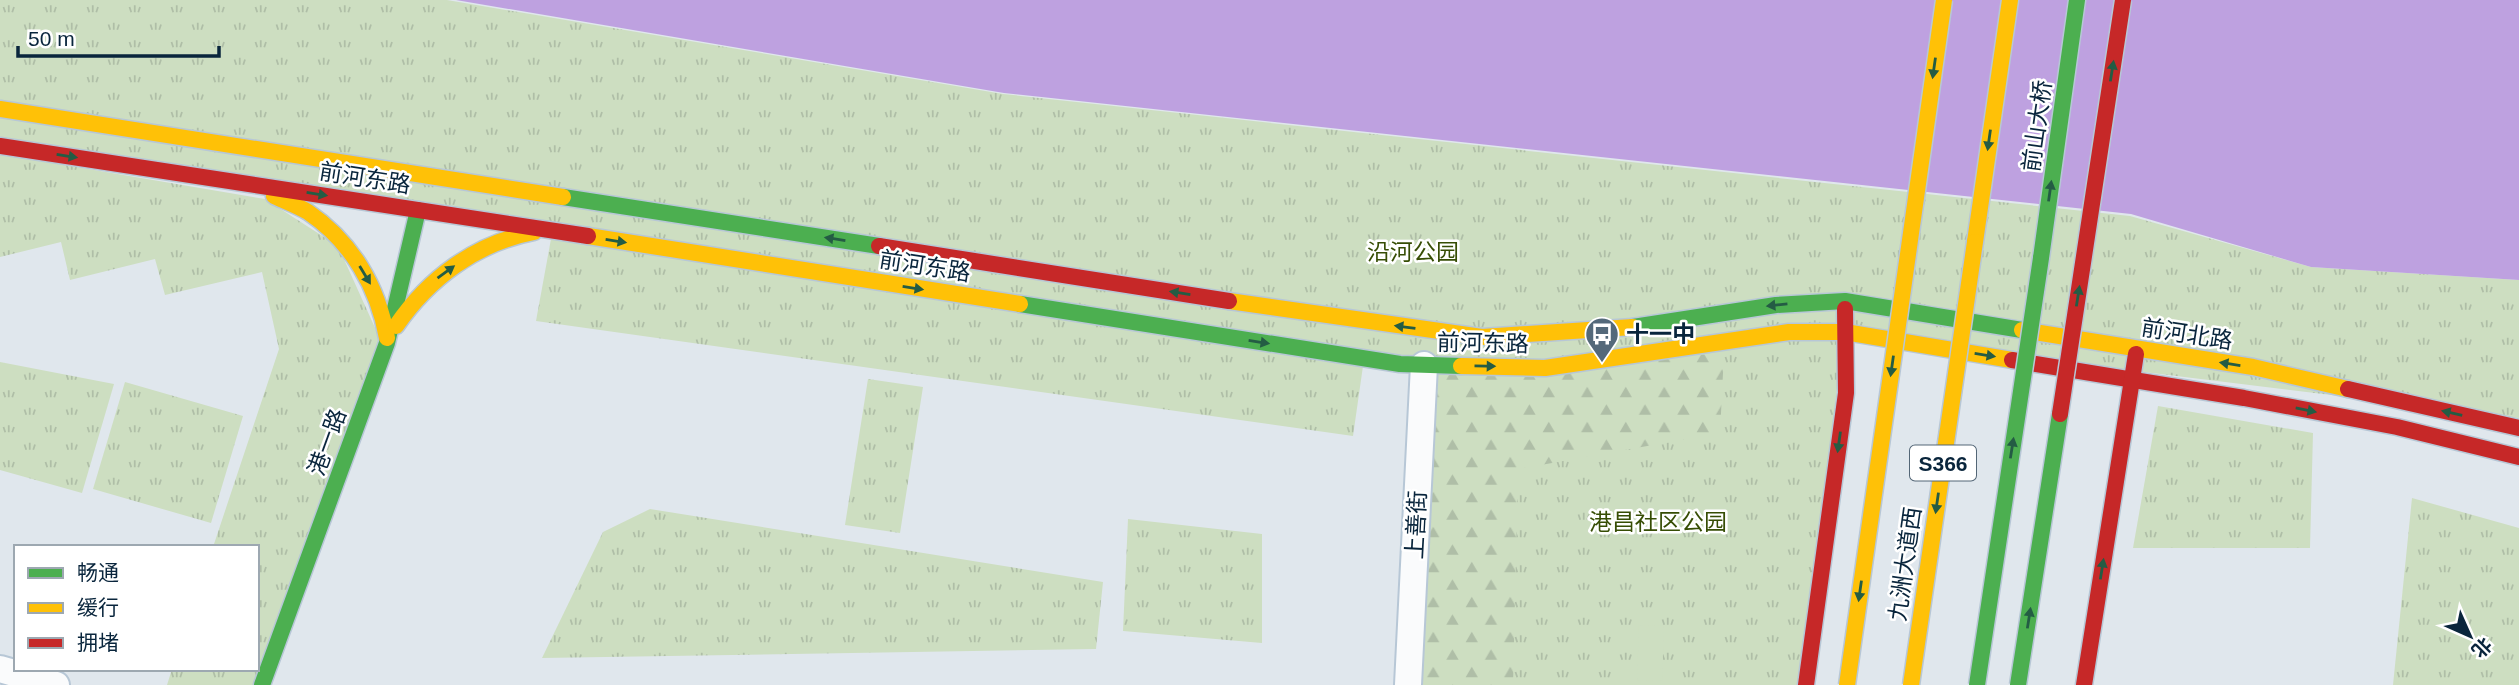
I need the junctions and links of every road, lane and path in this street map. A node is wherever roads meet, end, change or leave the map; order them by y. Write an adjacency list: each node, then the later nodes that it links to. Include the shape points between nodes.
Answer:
1 (1944, 0): 24 (main road, one-way to 24, bridge)
2 (2010, 0): 10 (main road, 前山大桥 / S366, one-way to 10)
3 (2077, 0): 26 (main road, 前山大桥 / S366, one-way to 3, bridge)
4 (2123, 0): 27 (main road, one-way to 4, bridge)
5 (0, 109): 11 (main road, 前河东路, one-way to 5, via 1776,305 1615,330 1482,337)
6 (0, 146): 7 (main road, 前河东路, one-way to 7)
7 (209, 178): 8 (main road, 前河东路, one-way to 8); 13 (main road, one-way to 13, via 270,194 308,212 343,242 383,309)
8 (418, 210): 9 (main road, 前河东路); 13 (main road, 港一路)
9 (548, 230): 13 (main road, one-way to 9, via 405,311 466,257 522,233); 15 (main road, 前河东路, one-way to 15)
10 (1975, 242): 25 (main road, 九洲大道西 / S366, one-way to 25, bridge)
11 (1845, 301): 12 (main road); 14 (main road, 前河北路)
12 (1846, 332): 15 (main road, 前河东路, one-way to 12, via 1545,368 1789,332); 16 (main road, one-way to 16); 23 (main road, one-way to 23, via 1846,393)
13 (387, 342): 21 (main road, 港一路)
14 (2137, 349): 16 (main road); 17 (main road, 前河北路, one-way to 14, via 2253,368)
15 (1424, 365): 22 (street, 上善街)
16 (2132, 379): 18 (main road, one-way to 18, via 2398,427); 28 (main road, one-way to 16)
17 (2519, 428)
18 (2519, 457)
19 (0, 669): 20 (street)
20 (57, 685)
21 (262, 685)
22 (1408, 685)
23 (1806, 685)
24 (1847, 685)
25 (1911, 685)
26 (1976, 685)
27 (2018, 685)
28 (2084, 685)

